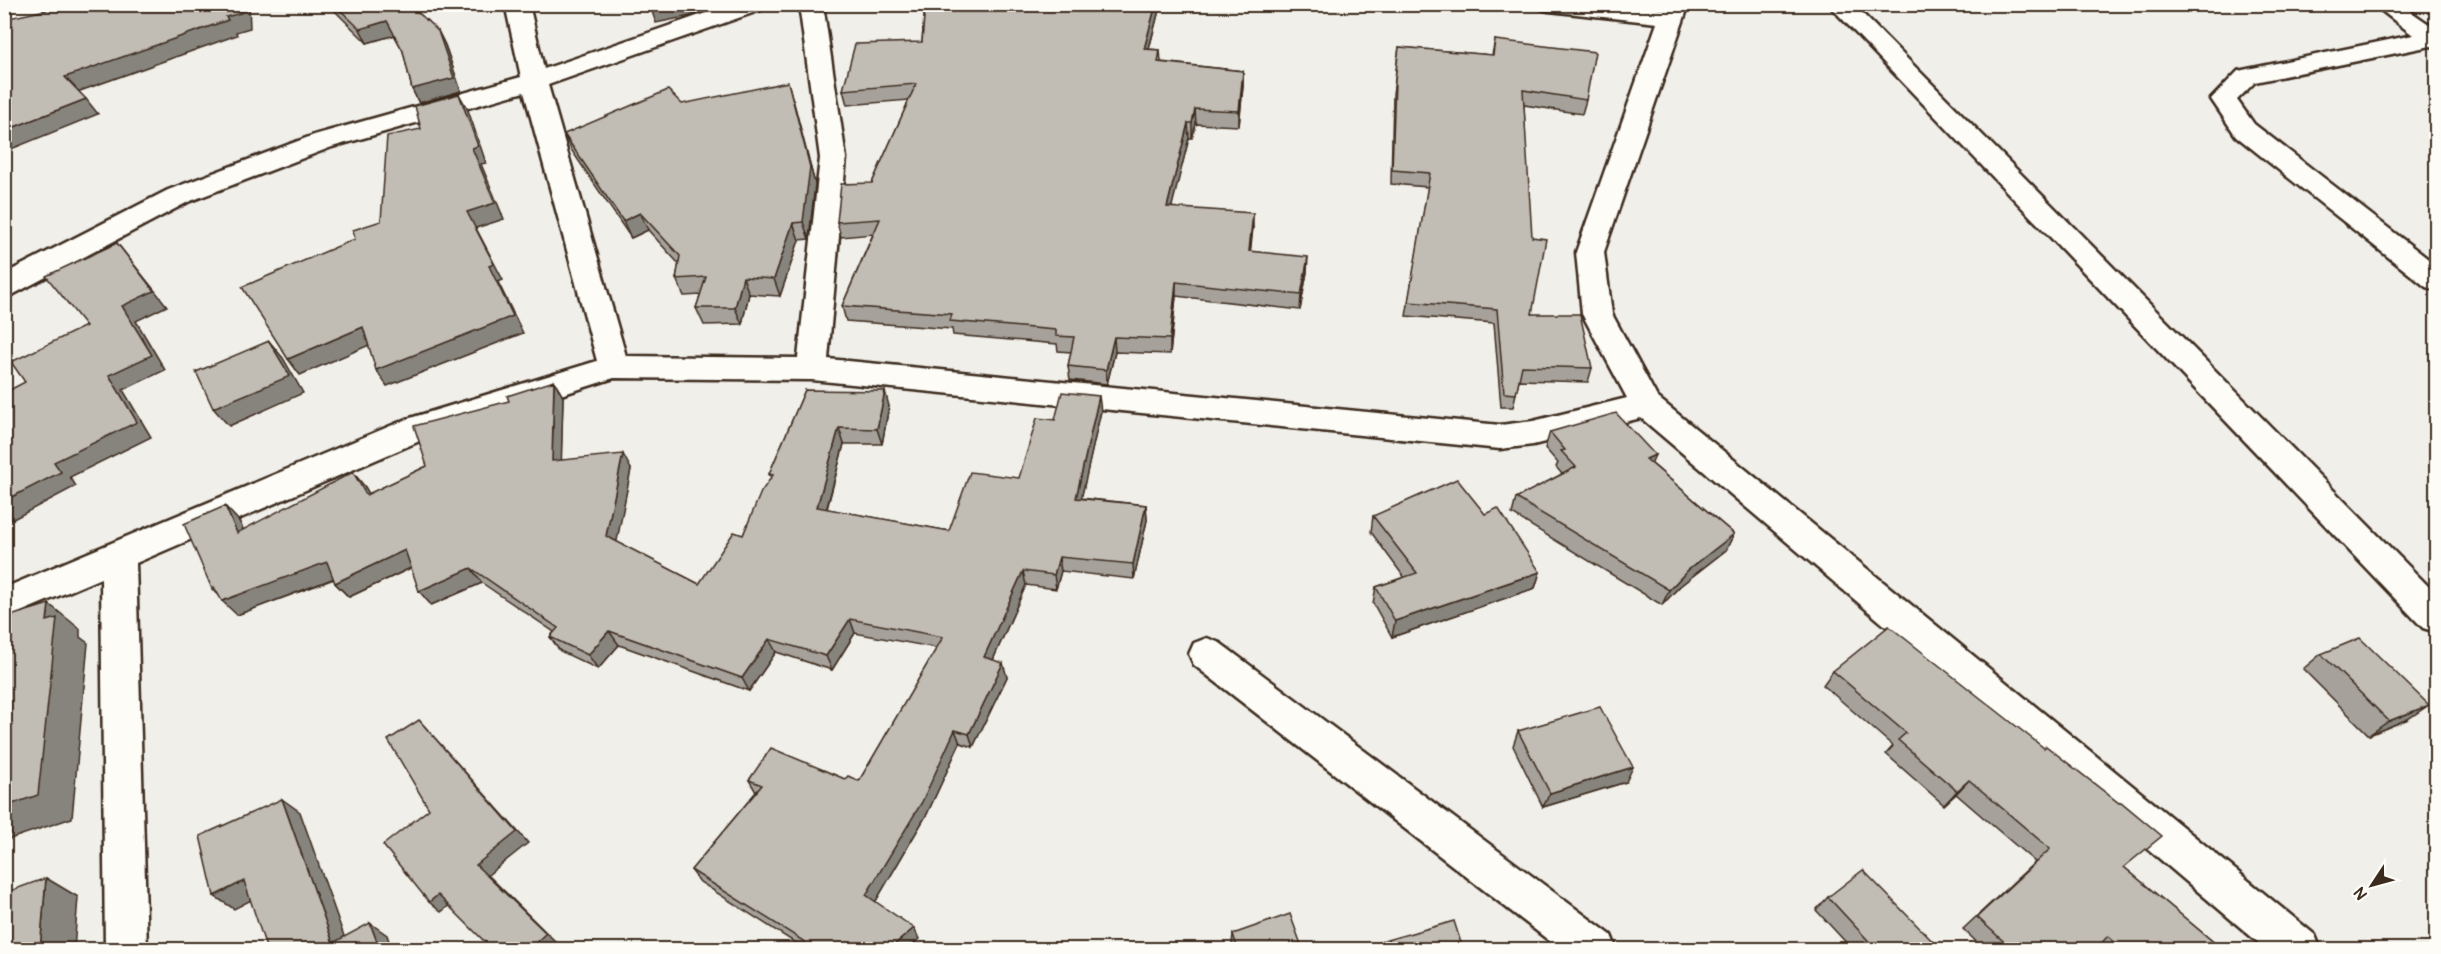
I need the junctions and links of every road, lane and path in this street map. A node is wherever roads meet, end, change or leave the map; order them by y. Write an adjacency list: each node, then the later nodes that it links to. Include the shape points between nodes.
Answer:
1 (58, 4): 9 (street)
2 (517, 4): 11 (street)
3 (756, 4): 11 (street)
4 (811, 4): 15 (street, via 833,158)
5 (1549, 4): 8 (street)
6 (1839, 4): 19 (street)
7 (2384, 4): 10 (street)
8 (1674, 11): 16 (street, via 1590,252 1597,314)
9 (12, 12)
10 (2435, 39): 12 (street, via 2247,76 2224,99 2245,130)
11 (534, 81): 13 (street, via 323,141 178,196); 14 (street)
12 (2436, 280)
13 (4, 287)
14 (614, 367): 15 (street); 17 (street, via 418,428)
15 (812, 369): 16 (street, via 1500,437 1533,433)
16 (1646, 405): 23 (street)
17 (118, 555): 18 (street); 21 (street)
18 (4, 604)
19 (2436, 616)
20 (1207, 654): 22 (street)
21 (126, 950)
22 (1596, 950)
23 (2300, 950)

